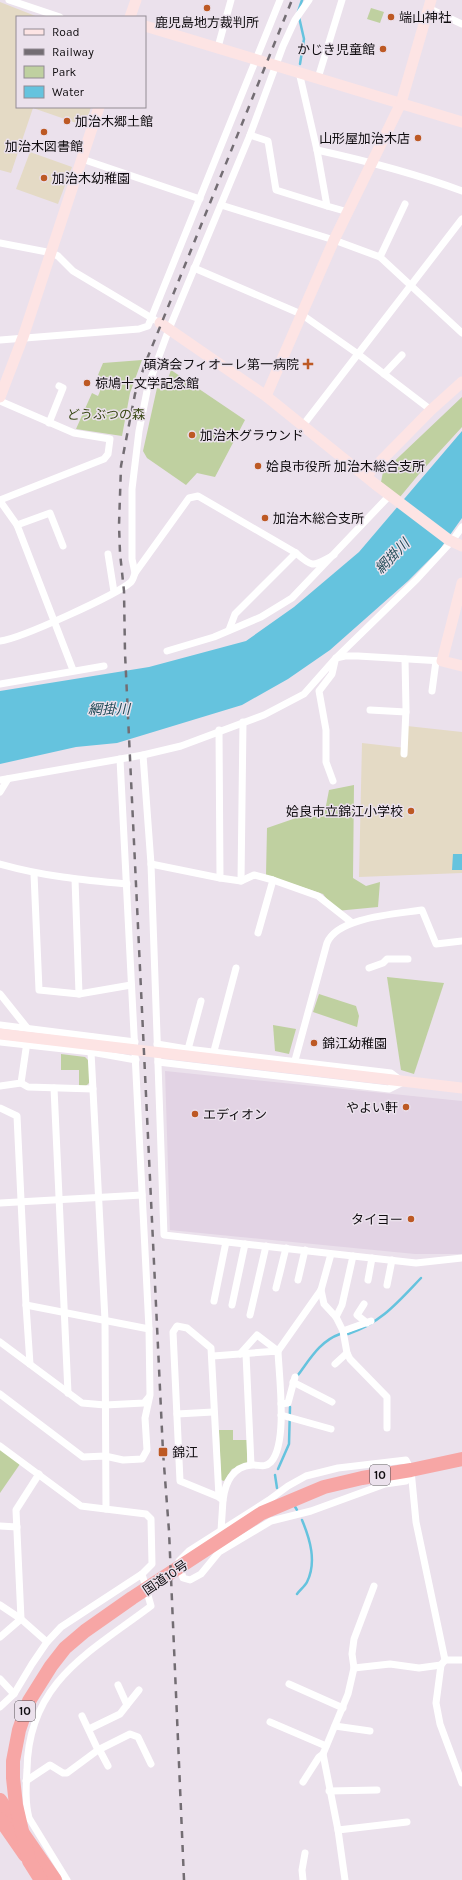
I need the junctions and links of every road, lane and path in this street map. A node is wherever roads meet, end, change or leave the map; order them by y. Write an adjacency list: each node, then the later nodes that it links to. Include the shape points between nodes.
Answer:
1 (9, 0): 8 (street)
2 (136, 0): 9 (street)
3 (231, 0): 12 (street)
4 (280, 0): 13 (street)
5 (309, 0): 14 (street, via 296,20)
6 (342, 0): 16 (street)
7 (429, 3): 10 (street); 17 (street)
8 (57, 16)
9 (130, 16)
10 (462, 24)
11 (146, 26): 12 (street)
12 (218, 47): 13 (street)
13 (258, 59): 14 (street); 25 (street)
14 (275, 65): 15 (street); 20 (street)
15 (299, 72): 16 (street); 21 (street)
16 (318, 78): 17 (street)
17 (401, 103): 19 (street); 23 (street)
18 (99, 108): 22 (street)
19 (462, 122)
20 (250, 135): 27 (street); 28 (street, via 268,141 276,190)
21 (317, 150): 23 (street); 28 (street)
22 (82, 159): 25 (street); 33 (street)
23 (371, 162): 24 (street, via 419,175); 29 (street)
24 (462, 191)
25 (200, 199): 38 (street)
26 (405, 204): 34 (street)
27 (221, 205): 31 (street); 35 (street)
28 (327, 206): 29 (street)
29 (348, 212): 31 (street)
30 (462, 219): 36 (street)
31 (334, 240): 34 (street); 37 (street)
32 (0, 243): 33 (street)
33 (52, 253): 38 (street, via 73,271); 40 (street)
34 (380, 257): 36 (street)
35 (194, 268): 37 (street); 38 (street)
36 (412, 285): 39 (street); 42 (street)
37 (301, 314): 42 (street); 47 (street)
38 (160, 324): 40 (street, via 139,330); 47 (street); 63 (street, via 135,456 132,489 132,559)
39 (462, 331)
40 (23, 337): 41 (street); 48 (street)
41 (0, 340)
42 (358, 354): 44 (street); 52 (street)
43 (402, 355): 44 (street)
44 (384, 374): 50 (street)
45 (462, 382): 50 (street)
46 (59, 386): 51 (street, via 63,388)
47 (266, 396): 52 (street)
48 (0, 397)
49 (0, 401): 51 (street)
50 (431, 410): 53 (street)
51 (49, 423): 55 (street, via 74,433 110,439 108,454 104,459)
52 (304, 424): 53 (street)
53 (366, 476): 54 (street)
54 (392, 496): 58 (street); 62 (street)
55 (0, 501): 56 (street)
56 (17, 525): 59 (street, via 50,513); 66 (street)
57 (462, 527): 58 (street)
58 (454, 542): 71 (street)
59 (64, 546)
60 (296, 553): 62 (street, via 308,564 315,565); 63 (street, via 198,496 189,498); 67 (street, via 235,614)
61 (108, 554): 65 (street)
62 (334, 555): 67 (street, via 292,598 261,617)
63 (135, 573): 65 (street, via 132,581)
64 (462, 582): 72 (street)
65 (114, 592): 66 (street)
66 (54, 621): 68 (street); 75 (street)
67 (229, 630): 69 (street)
68 (0, 641)
69 (167, 651)
70 (405, 658): 71 (street, via 345,656); 72 (street); 79 (street)
71 (335, 659): 80 (street, via 304,694); 87 (street, via 332,674 320,691 326,730 326,762)
72 (439, 661): 74 (street); 77 (street)
73 (104, 666): 75 (street)
74 (462, 666)
75 (73, 670): 76 (street)
76 (0, 684)
77 (432, 691)
78 (370, 710): 79 (street)
79 (406, 712): 82 (street)
80 (243, 722): 81 (street); 95 (street)
81 (219, 730): 83 (street, via 181,746); 92 (street)
82 (404, 754)
83 (143, 755): 84 (street); 90 (street)
84 (120, 759): 85 (street); 96 (street)
85 (8, 779): 86 (street); 88 (street)
86 (0, 780)
87 (333, 780)
88 (0, 792)
89 (0, 864): 91 (street)
90 (151, 864): 92 (street); 113 (street)
91 (34, 874): 93 (street); 105 (street, via 39,990)
92 (220, 878): 95 (street)
93 (75, 879): 96 (street); 105 (street)
94 (273, 880): 95 (street, via 254,876); 97 (street, via 318,896); 98 (street)
95 (241, 881)
96 (127, 884): 103 (street)
97 (351, 922): 99 (street, via 422,910 436,944); 119 (street, via 329,937)
98 (258, 933)
99 (462, 941)
100 (408, 959): 102 (street, via 387,959)
101 (236, 968): 116 (street)
102 (369, 968)
103 (131, 985): 105 (street); 112 (street)
104 (0, 994): 108 (street)
105 (79, 994)
106 (201, 1002): 115 (street)
107 (0, 1025): 108 (street)
108 (28, 1028): 110 (street); 114 (street)
109 (0, 1034): 123 (street)
110 (92, 1037): 112 (street); 117 (street)
111 (0, 1042): 114 (street)
112 (135, 1042): 118 (street)
113 (157, 1044): 115 (street); 120 (street)
114 (27, 1045): 117 (street); 124 (street)
115 (188, 1049): 116 (street); 121 (street)
116 (214, 1051): 119 (street)
117 (91, 1052): 118 (street); 128 (street)
118 (136, 1060): 130 (street)
119 (294, 1061): 122 (street); 123 (street, via 391,1073)
120 (158, 1062): 121 (street); 135 (street, via 164,1235)
121 (185, 1065): 122 (street)
122 (292, 1078): 123 (street, via 389,1089)
123 (403, 1082): 127 (street)
124 (21, 1083): 125 (street); 126 (street, via 28,1087)
125 (0, 1086)
126 (54, 1088): 128 (street); 132 (street)
127 (462, 1088)
128 (93, 1089): 131 (street)
129 (0, 1108): 133 (street, via 17,1116)
130 (142, 1195): 131 (street); 158 (street)
131 (98, 1198): 132 (street); 157 (street)
132 (59, 1200): 133 (street); 154 (street)
133 (22, 1202): 134 (street); 152 (street)
134 (0, 1203)
135 (226, 1242): 136 (street); 150 (street)
136 (245, 1244): 137 (street); 153 (street)
137 (266, 1246): 138 (street); 155 (street)
138 (286, 1248): 139 (street); 148 (street)
139 (305, 1250): 140 (street); 145 (street)
140 (331, 1254): 141 (street); 149 (street)
141 (353, 1256): 142 (street); 156 (street, via 342,1305)
142 (372, 1258): 144 (street); 146 (street)
143 (462, 1258): 144 (street, via 416,1262)
144 (392, 1260): 147 (street)
145 (298, 1280)
146 (368, 1280)
147 (387, 1285)
148 (276, 1288)
149 (321, 1290): 156 (street, via 324,1304); 161 (street)
150 (214, 1300)
151 (364, 1304): 159 (street, via 357,1315 369,1322)
152 (26, 1305): 154 (street); 165 (street)
153 (232, 1305)
154 (64, 1313): 157 (street); 167 (street)
155 (250, 1315)
156 (336, 1317): 159 (street)
157 (105, 1320): 158 (street); 172 (street)
158 (148, 1330): 169 (street)
159 (343, 1331): 162 (street)
160 (0, 1342): 165 (street)
161 (278, 1351): 163 (street); 163 (street, via 257,1336); 171 (street)
162 (347, 1353): 166 (street); 176 (street, via 354,1364 387,1397)
163 (243, 1354): 164 (street); 181 (street)
164 (213, 1356): 173 (street); 174 (street, via 211,1348 188,1328 177,1326 173,1332)
165 (30, 1364): 167 (street)
166 (335, 1364)
167 (68, 1393): 172 (street, via 82,1403)
168 (0, 1394): 179 (street, via 83,1457)
169 (150, 1396): 172 (street, via 144,1403); 179 (street, via 145,1418 147,1450 142,1459 123,1460)
170 (332, 1402): 171 (street, via 294,1380 288,1403)
171 (281, 1404): 175 (street)
172 (105, 1405): 179 (street)
173 (213, 1412): 174 (street); 184 (street)
174 (176, 1414): 184 (street, via 180,1481)
175 (281, 1415): 177 (street); 181 (street, via 280,1444 276,1454 270,1463 262,1467)
176 (387, 1428)
177 (331, 1429)
178 (0, 1446): 183 (street)
179 (105, 1456): 185 (street)
180 (462, 1459): 182 (highway, 国道10号 / 10)
181 (250, 1465): 184 (street, via 235,1471)
182 (412, 1470): 188 (street, via 406,1460 338,1468 306,1476); 188 (street, via 406,1481 385,1484 311,1511 271,1521 219,1552 201,1574 190,1580 183,1578 179,1561 189,1551); 196 (street, via 416,1522); 214 (highway, 国道10号 / 10, via 324,1487 262,1514 84,1631 51,1666 29,1701 19,1730)
183 (39, 1474): 185 (street, via 80,1506); 187 (street, via 16,1510)
184 (221, 1498): 188 (street)
185 (106, 1509): 189 (street, via 146,1514 151,1519 152,1564)
186 (0, 1526): 187 (street)
187 (17, 1527): 192 (street)
188 (221, 1531)
189 (142, 1574): 194 (street, via 78,1614); 218 (street, via 151,1606 83,1655 52,1688 32,1729 27,1752)
190 (374, 1586): 197 (street, via 354,1639)
191 (0, 1605): 192 (street)
192 (21, 1620): 193 (street); 194 (street)
193 (0, 1637)
194 (47, 1642): 202 (street)
195 (462, 1660): 196 (street)
196 (443, 1662): 197 (street, via 420,1668 390,1664); 220 (street, via 436,1703 440,1724)
197 (354, 1668): 205 (street)
198 (0, 1679): 202 (street)
199 (289, 1684): 205 (street)
200 (118, 1685): 203 (street)
201 (139, 1690): 203 (street)
202 (14, 1694): 204 (street)
203 (128, 1705): 209 (street, via 120,1714)
204 (0, 1707)
205 (343, 1708): 208 (street)
206 (82, 1716): 209 (street)
207 (270, 1722): 211 (street)
208 (335, 1726): 210 (street); 211 (street)
209 (89, 1729): 212 (street)
210 (370, 1731)
211 (326, 1746): 213 (street)
212 (99, 1749): 215 (street, via 130,1734 138,1737); 216 (street); 218 (street, via 67,1773 50,1765)
213 (323, 1754): 219 (street); 222 (street)
214 (13, 1761): 217 (highway); 227 (highway, 国道10号 / 10, via 15,1798)
215 (151, 1764)
216 (108, 1766)
217 (0, 1771)
218 (26, 1781): 232 (street, via 27,1809 30,1818)
219 (303, 1782)
220 (462, 1783)
221 (377, 1790): 222 (street)
222 (329, 1791): 226 (street)
223 (0, 1800): 227 (highway, 10)
224 (0, 1819): 229 (highway, 10)
225 (407, 1822): 226 (street)
226 (338, 1830): 234 (street)
227 (24, 1835): 229 (highway, 国道10号 / 10); 231 (highway, 国道10号 / 10)
228 (305, 1853): 233 (street)
229 (29, 1861): 230 (highway, 国道10号 / 10)
230 (42, 1880)
231 (55, 1880)
232 (66, 1880)
233 (303, 1880)
234 (345, 1880)

